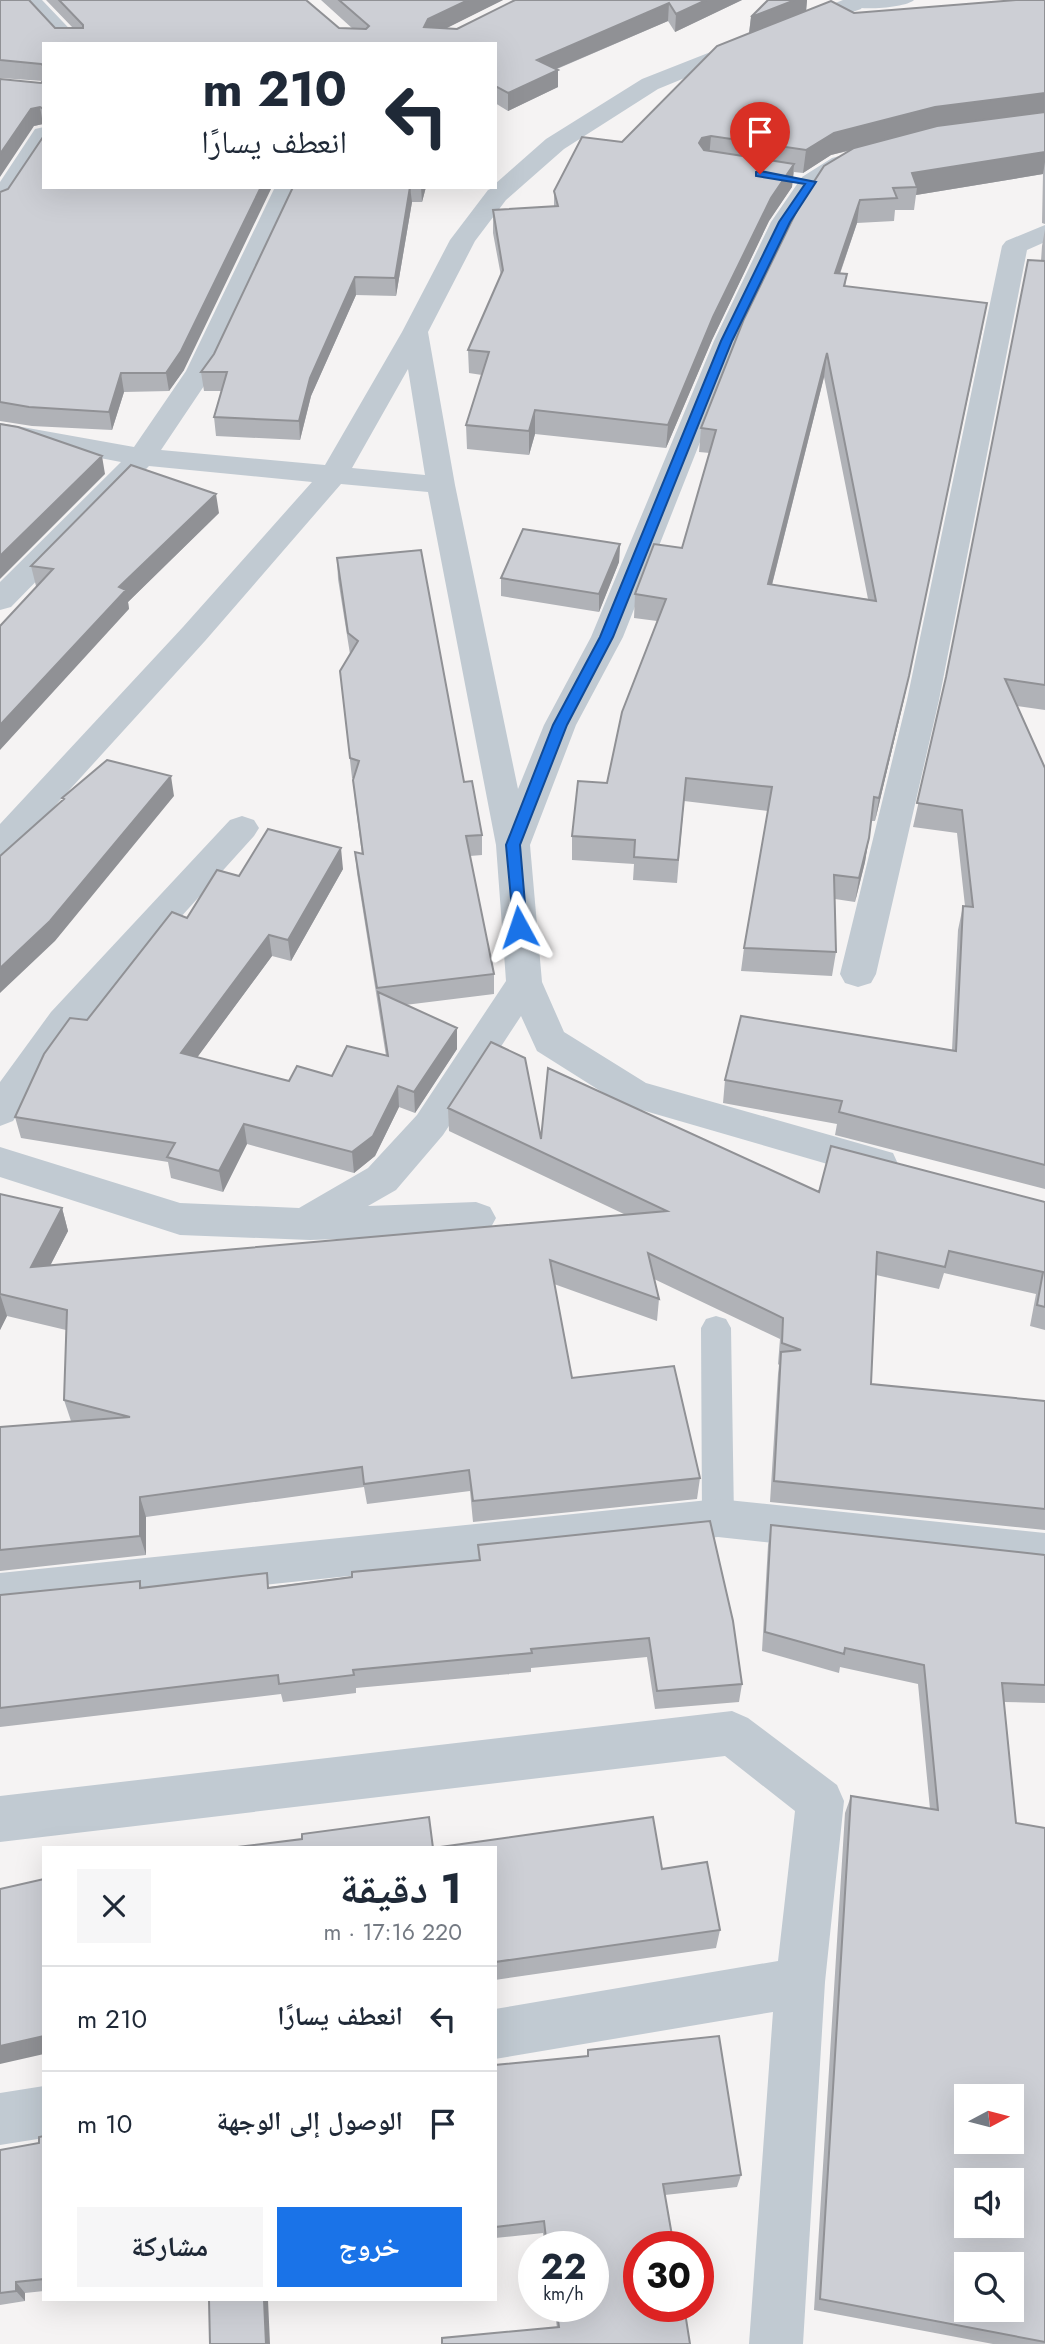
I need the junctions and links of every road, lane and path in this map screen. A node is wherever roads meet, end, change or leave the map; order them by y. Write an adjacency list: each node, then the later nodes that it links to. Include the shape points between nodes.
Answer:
1 (29, 0): 4 (street)
2 (906, 0): 3 (lane)
3 (850, 1): 10 (street, via 650,84 555,144 497,195 463,240)
4 (71, 42)
5 (42, 137): 8 (street)
6 (893, 149): 18 (street, via 798,180 607,637 560,725)
7 (287, 189): 12 (street, via 200,371)
8 (0, 201)
9 (1045, 233): 19 (street, via 1015,246 923,700)
10 (415, 332): 13 (street); 14 (street)
11 (0, 431): 12 (street)
12 (142, 457): 13 (street); 15 (street)
13 (334, 474): 14 (street); 17 (street)
14 (440, 485): 18 (street)
15 (0, 600)
16 (242, 828): 21 (street, via 64,1022)
17 (0, 845)
18 (513, 845): 20 (street)
19 (858, 974)
20 (524, 982): 23 (street, via 550,1041 634,1094); 25 (street, via 430,1125 382,1179)
21 (0, 1111)
22 (0, 1162): 25 (street, via 180,1219)
23 (913, 1173)
24 (476, 1218): 25 (street)
25 (305, 1224)
26 (716, 1328): 27 (lane)
27 (718, 1518): 28 (street); 29 (street)
28 (1045, 1553)
29 (0, 1593)
30 (0, 1819): 31 (street, via 732,1733 820,1801)
31 (800, 1982): 32 (street); 35 (street)
32 (497, 2034)
33 (42, 2112): 34 (street)
34 (0, 2119)
35 (776, 2344)

